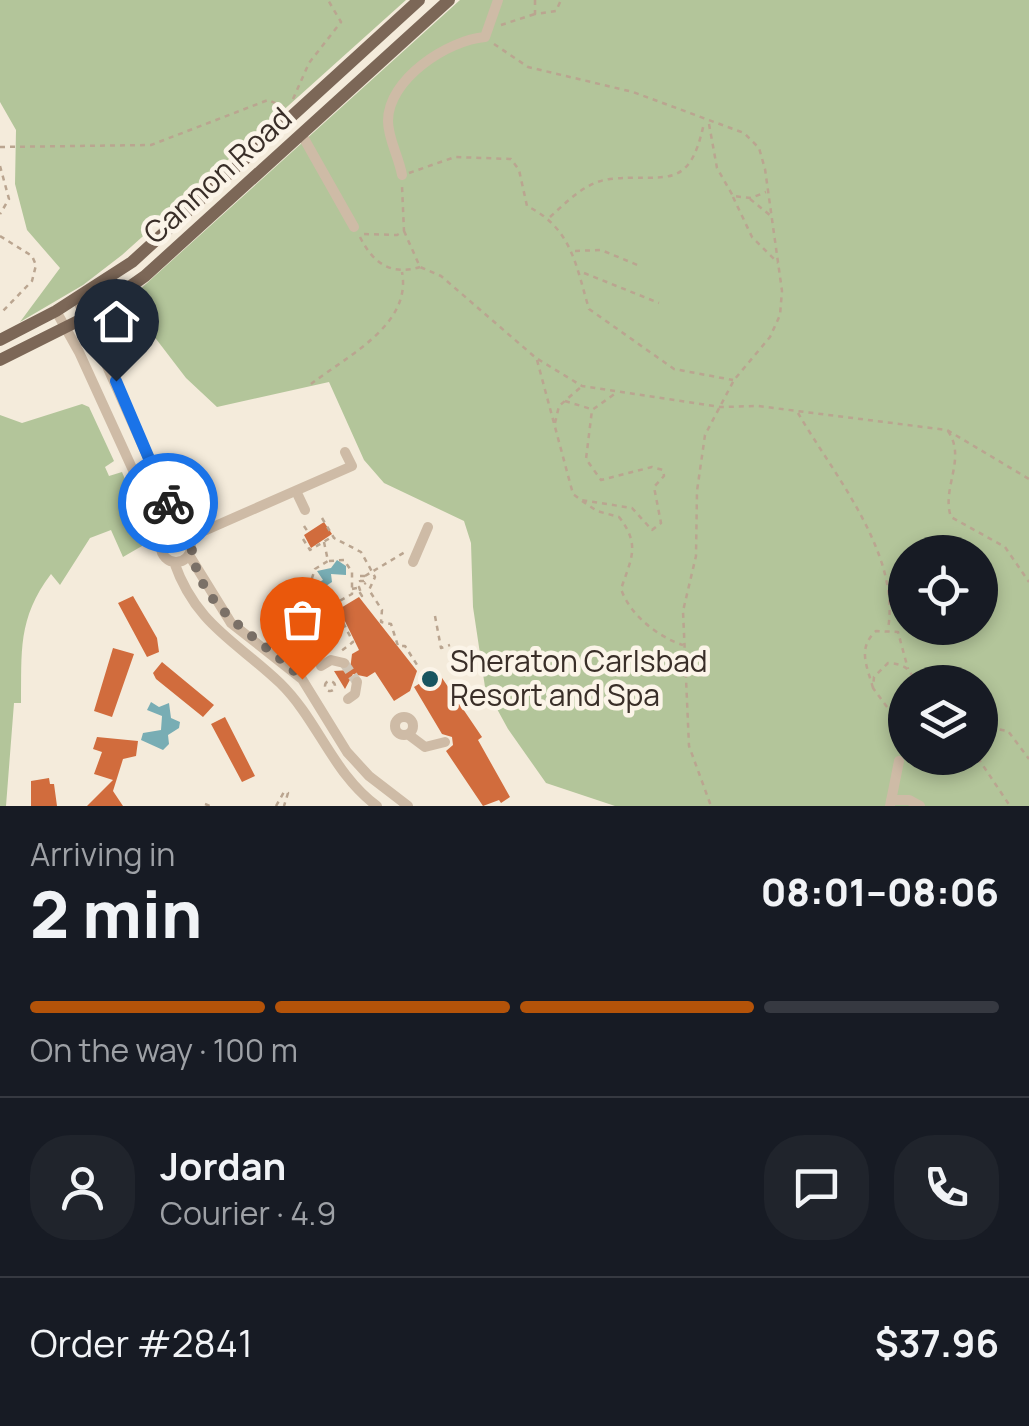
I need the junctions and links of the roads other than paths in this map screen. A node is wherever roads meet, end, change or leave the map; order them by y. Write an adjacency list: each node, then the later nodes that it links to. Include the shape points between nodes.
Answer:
1 (419, 0): 7 (main road, Cannon Road, via 290,111 146,250)
2 (449, 0): 4 (main road, Cannon Road)
3 (498, 0): 5 (street, via 488,32 430,60 395,96 388,125)
4 (302, 135): 6 (street); 9 (main road, Cannon Road, via 145,276)
5 (402, 175)
6 (354, 227)
7 (77, 298): 8 (main road, Cannon Road); 9 (street)
8 (56, 312): 10 (street); 11 (main road, Cannon Road)
9 (88, 316): 10 (main road, Cannon Road); 14 (street)
10 (66, 329): 12 (main road, Cannon Road); 15 (street)
11 (0, 340)
12 (0, 360)
13 (345, 452): 16 (street, via 352,466)
14 (146, 453): 15 (street); 19 (street)
15 (128, 461): 20 (street)
16 (296, 490): 17 (street); 19 (street)
17 (305, 510)
18 (428, 527): 22 (street)
19 (185, 535): 20 (street); 21 (street)
20 (164, 538): 23 (street, via 162,552)
21 (189, 555): 23 (street); 24 (street)
22 (411, 559)
23 (174, 562): 25 (street)
24 (222, 611): 25 (street); 28 (street)
25 (208, 622): 29 (street)
26 (344, 663): 27 (street)
27 (321, 666)
28 (292, 669): 29 (street); 37 (street, via 347,752)
29 (278, 682): 36 (street, via 328,753)
30 (357, 682): 31 (street)
31 (348, 699)
32 (409, 735): 33 (street, via 425,746)
33 (445, 742)
34 (895, 775): 35 (street)
35 (890, 803): 38 (street)
36 (377, 806)
37 (408, 806)
38 (920, 806)

